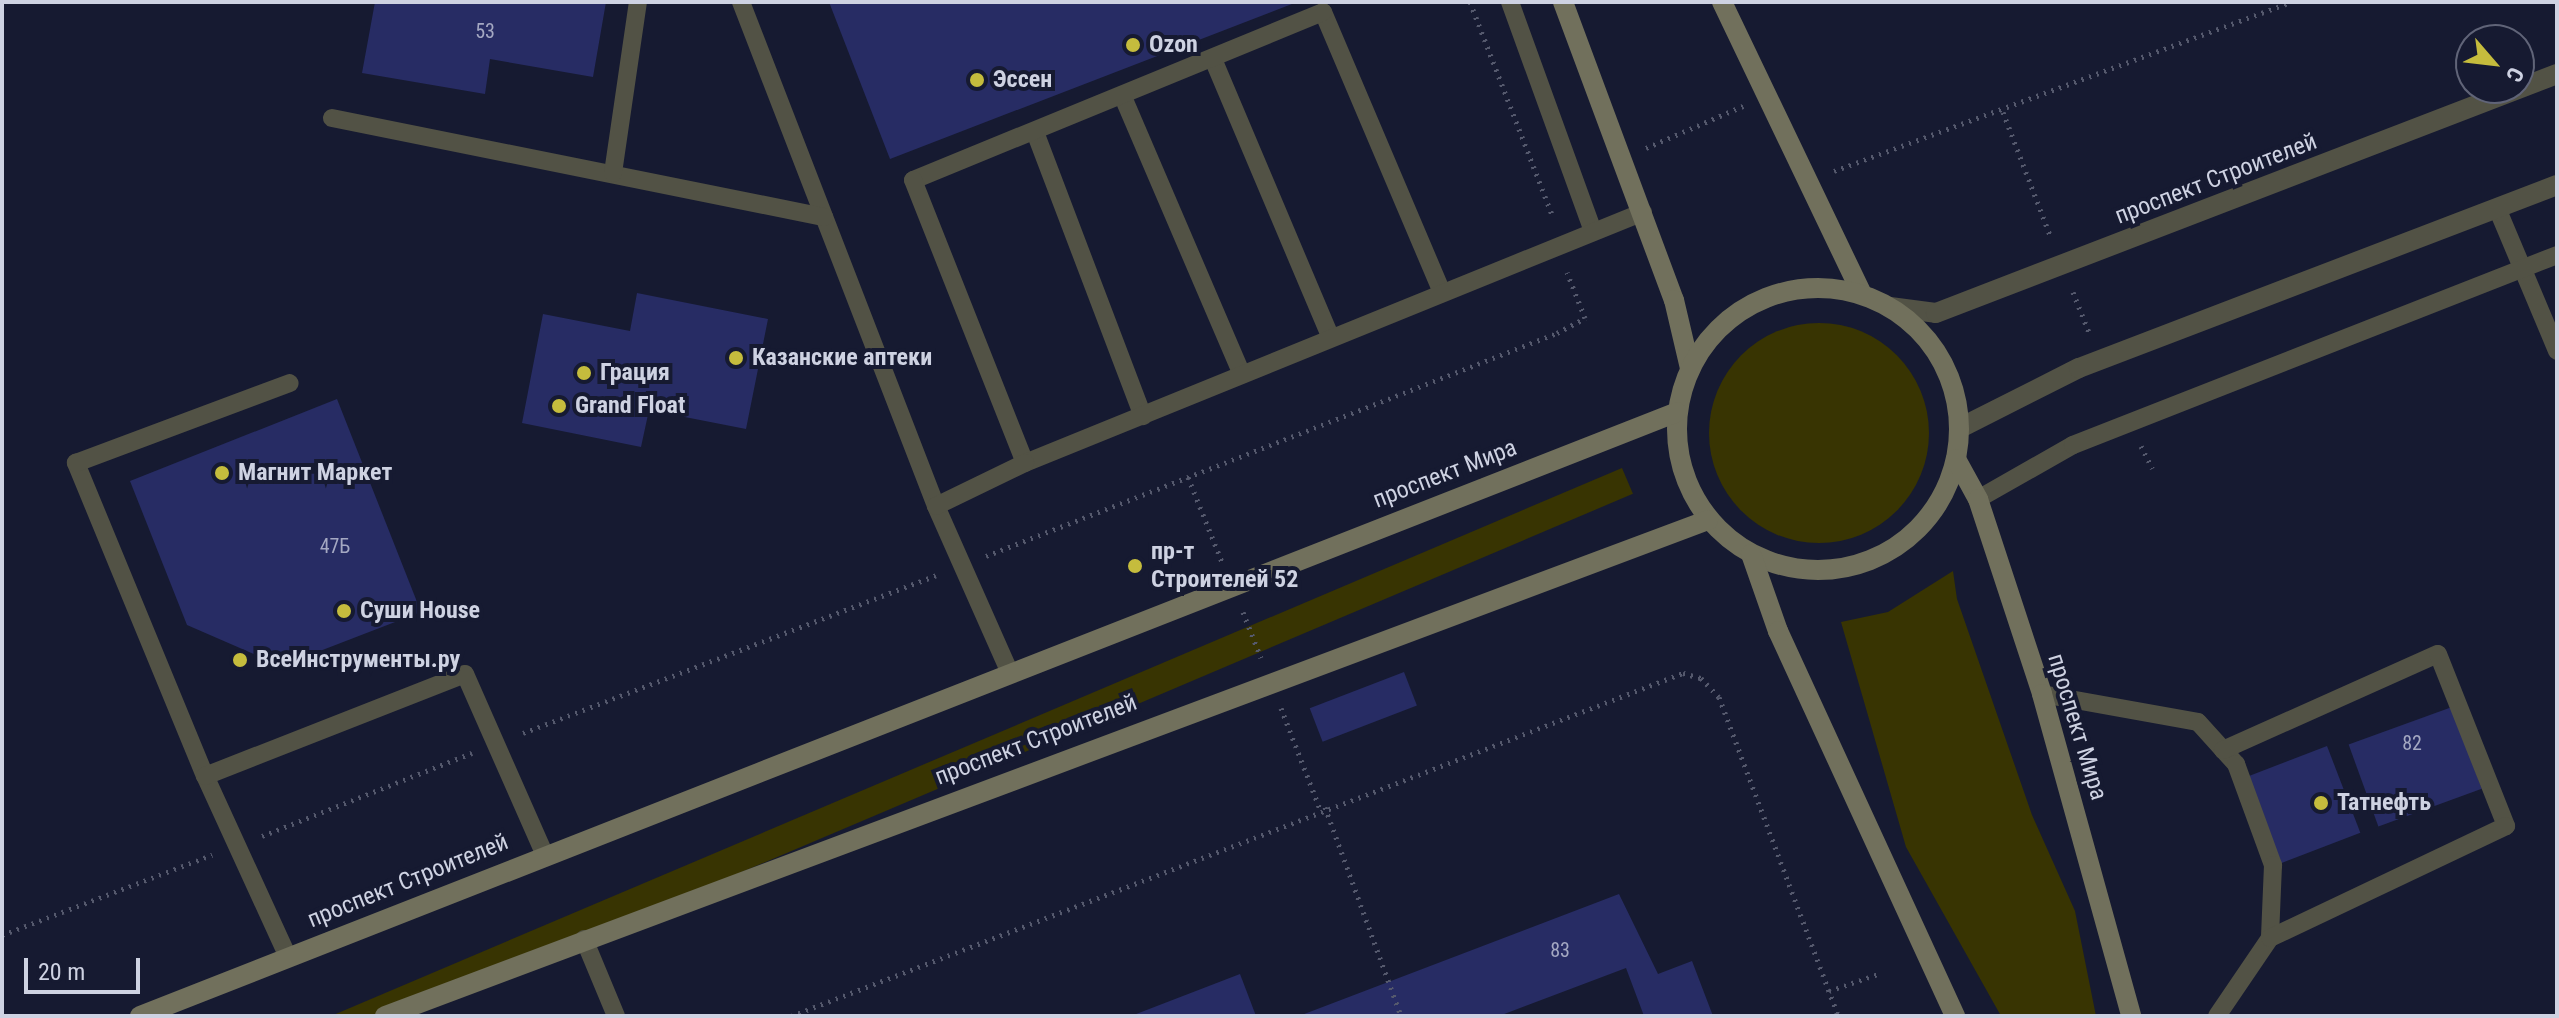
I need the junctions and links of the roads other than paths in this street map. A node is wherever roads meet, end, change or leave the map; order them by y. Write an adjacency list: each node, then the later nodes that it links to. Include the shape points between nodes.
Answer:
1 (638, 2): 11 (lane)
2 (741, 2): 15 (lane)
3 (1510, 2): 16 (lane)
4 (1563, 2): 14 (main road)
5 (1722, 2): 20 (main road)
6 (1213, 59): 8 (lane); 19 (lane, via 1323,12); 22 (lane)
7 (2557, 74): 21 (street, проспект Строителей, via 1936,313)
8 (1123, 97): 10 (lane); 25 (lane)
9 (332, 118): 11 (lane)
10 (1035, 132): 28 (lane); 31 (lane, via 913,180)
11 (613, 173): 15 (lane)
12 (2557, 185): 13 (street)
13 (2497, 208): 18 (lane); 29 (street, via 2089,364)
14 (1643, 212): 16 (lane); 24 (main road)
15 (824, 217): 33 (lane)
16 (1593, 231): 19 (lane)
17 (2557, 255): 18 (lane)
18 (2522, 268): 23 (lane); 32 (lane, via 2073,445)
19 (1441, 290): 22 (lane)
20 (1862, 294): 21 (main road); 24 (main road, via 1822,288 1756,303 1712,335)
21 (1890, 307): 29 (main road, via 1941,359)
22 (1331, 338): 25 (lane)
23 (2557, 351)
24 (1690, 368): 27 (main road)
25 (1242, 375): 28 (lane)
26 (290, 383): 40 (lane, via 76,463)
27 (1677, 412): 34 (main road, via 1682,469); 36 (main road, проспект Мира)
28 (1143, 416): 31 (lane)
29 (1960, 428): 30 (main road)
30 (1956, 459): 32 (main road, проспект Мира); 35 (main road, via 1929,518 1878,558 1814,571)
31 (1025, 463): 33 (lane)
32 (1978, 499): 38 (main road, проспект Мира)
33 (936, 506): 37 (lane)
34 (1708, 520): 35 (main road); 43 (main road, проспект Строителей)
35 (1751, 554): 48 (main road, via 1778,631)
36 (1231, 584): 37 (main road, проспект Строителей)
37 (1009, 671): 41 (main road, проспект Строителей)
38 (2042, 694): 39 (lane, via 2198,722); 49 (main road, проспект Мира)
39 (2223, 750): 42 (lane, via 2236,764 2273,865); 42 (lane, via 2438,654 2506,826)
40 (205, 776): 41 (lane, via 465,674); 44 (lane)
41 (545, 855): 44 (main road, проспект Строителей)
42 (2270, 938): 50 (lane)
43 (584, 939): 46 (main road, проспект Строителей); 47 (lane)
44 (288, 957): 45 (main road, проспект Строителей)
45 (140, 1016)
46 (385, 1016)
47 (616, 1016)
48 (1955, 1016)
49 (2131, 1016)
50 (2217, 1016)

